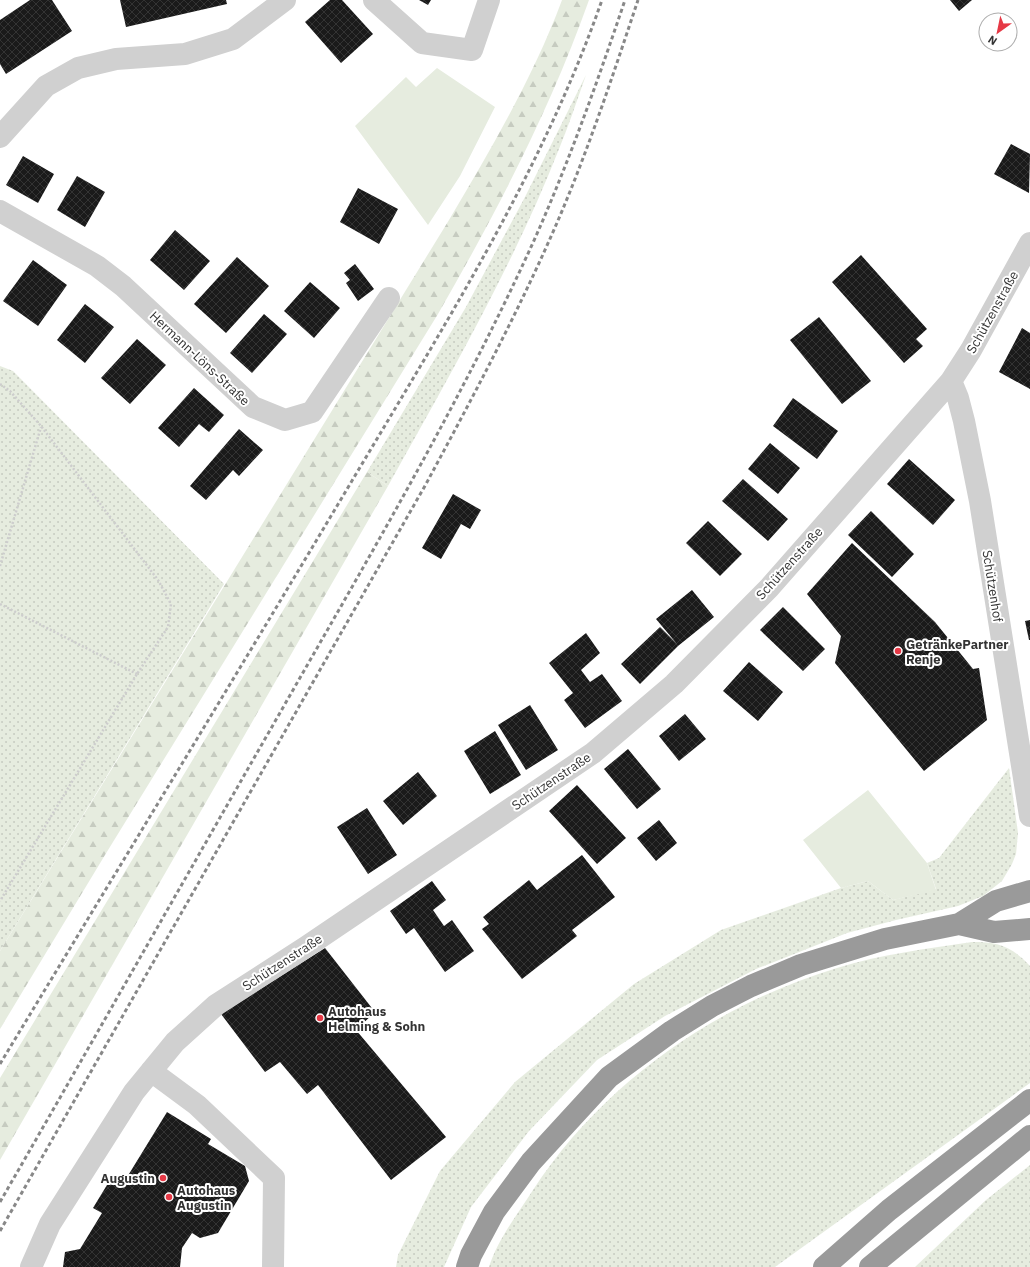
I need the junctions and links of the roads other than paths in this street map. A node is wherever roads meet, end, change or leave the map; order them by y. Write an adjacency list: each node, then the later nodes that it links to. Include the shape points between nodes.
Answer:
1 (285, 0): 4 (street, via 234,39 185,54 116,60 78,68 46,86)
2 (374, 0): 3 (street, via 422,43 472,50)
3 (489, 0)
4 (0, 137)
5 (0, 211): 7 (street, Hermann-Löns-Straße, via 97,266 123,286 253,407 285,420 312,412)
6 (1030, 243): 8 (street, Schützenstraße)
7 (389, 298)
8 (951, 381): 9 (street, Schützenhof, via 964,421 980,501); 13 (street, Schützenstraße, via 769,588 668,689 593,753 216,1005 175,1042)
9 (1030, 816)
10 (1030, 892): 11 (highway, via 996,901)
11 (959, 924): 12 (highway, via 994,932); 16 (highway, via 885,939 801,965 751,986 672,1031 609,1077 531,1162 494,1212)
12 (1030, 929)
13 (151, 1071): 17 (street, Schützenstraße, via 134,1092 50,1224); 18 (street, via 197,1105 274,1178)
14 (1030, 1100): 19 (highway, via 889,1210)
15 (1030, 1136): 20 (highway)
16 (469, 1263)
17 (30, 1267)
18 (273, 1267)
19 (824, 1267)
20 (870, 1267)

